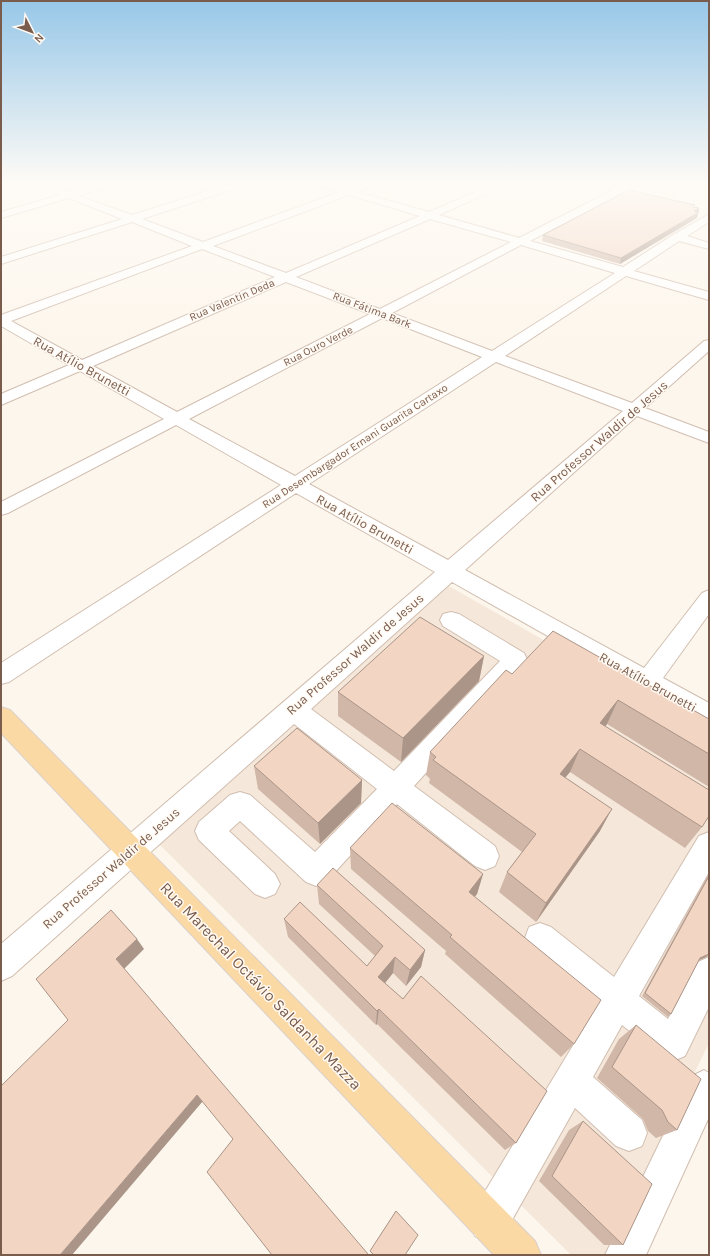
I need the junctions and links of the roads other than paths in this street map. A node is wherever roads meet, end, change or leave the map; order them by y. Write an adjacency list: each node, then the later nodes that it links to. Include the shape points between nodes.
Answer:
1 (65, 241): 10 (street)
2 (188, 241): 8 (street, Rua Fátima Bark)
3 (217, 241): 8 (street)
4 (371, 241): 12 (street, Rua Valentin Deda)
5 (521, 241): 11 (street); 14 (street, Rua Ouro Verde)
6 (671, 241): 11 (street, Rua Desembargador Ernani Guarita Cartaxo)
7 (690, 241): 9 (street)
8 (202, 246): 12 (street, Rua Fátima Bark); 15 (street)
9 (709, 246)
10 (1, 261)
11 (624, 271): 13 (street); 17 (street, Rua Desembargador Ernani Guarita Cartaxo)
12 (286, 277): 14 (street, Rua Fátima Bark); 18 (street, Rua Valentin Deda)
13 (709, 296)
14 (381, 313): 17 (street, Rua Fátima Bark); 21 (street, Rua Ouro Verde)
15 (1, 320): 18 (street, Rua Atílio Brunetti)
16 (705, 352): 20 (street, Rua Professor Waldir de Jesus)
17 (494, 356): 20 (street, Rua Fátima Bark); 23 (street, Rua Desembargador Ernani Guarita Cartaxo)
18 (81, 365): 19 (street, Rua Valentin Deda); 21 (street, Rua Atílio Brunetti)
19 (1, 400)
20 (634, 409): 22 (street, Rua Fátima Bark); 25 (street, Rua Professor Waldir de Jesus)
21 (177, 419): 23 (street, Rua Atílio Brunetti); 24 (street, Rua Ouro Verde)
22 (709, 438)
23 (295, 484): 25 (street, Rua Atílio Brunetti); 28 (street, Rua Desembargador Ernani Guarita Cartaxo)
24 (1, 509)
25 (450, 571): 29 (street, Rua Atílio Brunetti); 30 (street, Rua Professor Waldir de Jesus)
26 (709, 598): 29 (street)
27 (451, 620): 33 (street, via 516,659)
28 (1, 675)
29 (647, 681): 31 (street, Rua Atílio Brunetti)
30 (292, 709): 33 (street); 35 (street, Rua Professor Waldir de Jesus)
31 (709, 715)
32 (1, 717): 35 (main road, Rua Marechal Octávio Saldanha Mazza)
33 (395, 788): 36 (street); 37 (street, via 316,872 240,804 209,831)
34 (709, 845): 41 (street)
35 (131, 851): 39 (street, Rua Professor Waldir de Jesus); 45 (main road, Rua Marechal Octávio Saldanha Mazza)
36 (485, 856)
37 (265, 884)
38 (540, 938): 41 (street)
39 (1, 965)
40 (709, 973): 41 (street, via 673,1044)
41 (618, 1001): 42 (street)
42 (571, 1081): 44 (street); 45 (street)
43 (704, 1088): 47 (street)
44 (629, 1133)
45 (489, 1222): 46 (main road, Rua Marechal Octávio Saldanha Mazza)
46 (521, 1255)
47 (625, 1255)

